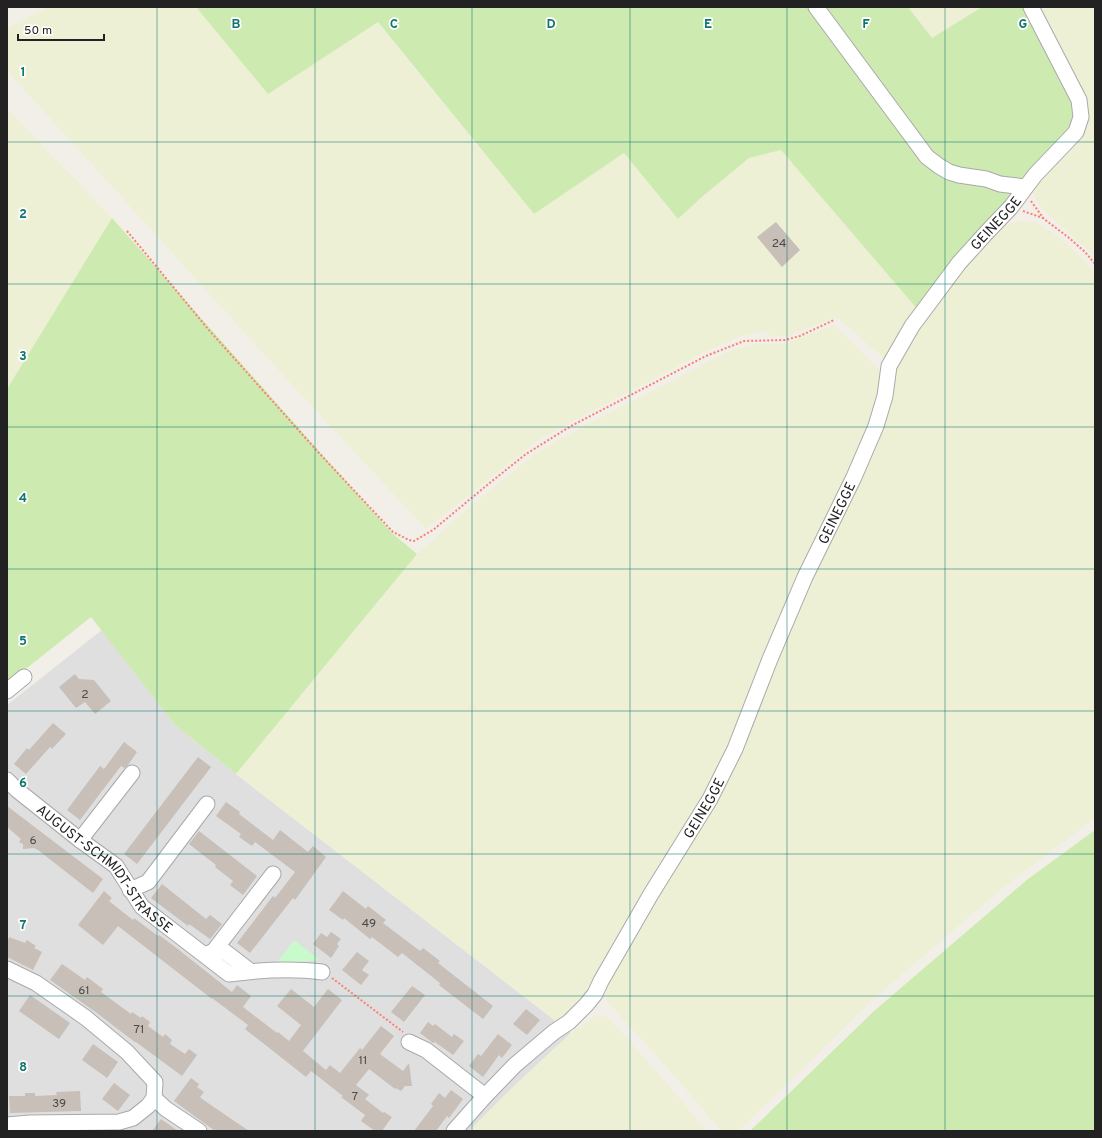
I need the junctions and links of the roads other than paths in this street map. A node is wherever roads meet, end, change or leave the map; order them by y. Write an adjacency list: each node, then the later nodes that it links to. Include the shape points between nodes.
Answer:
1 (816, 7): 3 (street, via 928,157 949,172)
2 (1031, 7): 4 (street, GEINEGGE, via 1079,100 1082,116 1076,132)
3 (1000, 184): 4 (street); 5 (street)
4 (1025, 187): 5 (street, GEINEGGE)
5 (1011, 207): 18 (street, GEINEGGE, via 959,263 912,326 889,366 885,396 876,426 805,577 735,749 710,799 651,894 595,994 569,1022 515,1065)
6 (24, 677): 7 (street)
7 (7, 691)
8 (132, 773): 11 (street)
9 (7, 780): 11 (street, AUGUST-SCHMIDT-STRASSE, via 16,790)
10 (207, 804): 13 (street, via 148,882)
11 (80, 840): 13 (street, AUGUST-SCHMIDT-STRASSE, via 116,866)
12 (273, 874): 14 (street)
13 (130, 890): 14 (street, AUGUST-SCHMIDT-STRASSE, via 142,907)
14 (209, 953): 16 (street, AUGUST-SCHMIDT-STRASSE, via 229,974 303,969)
15 (7, 970): 19 (street, via 36,983 86,1018 127,1052 155,1082)
16 (322, 972)
17 (406, 1037): 18 (street)
18 (485, 1096): 22 (street, GEINEGGE)
19 (154, 1098): 20 (street, via 133,1118 120,1122 30,1122); 21 (street)
20 (7, 1125)
21 (199, 1131)
22 (454, 1131)

